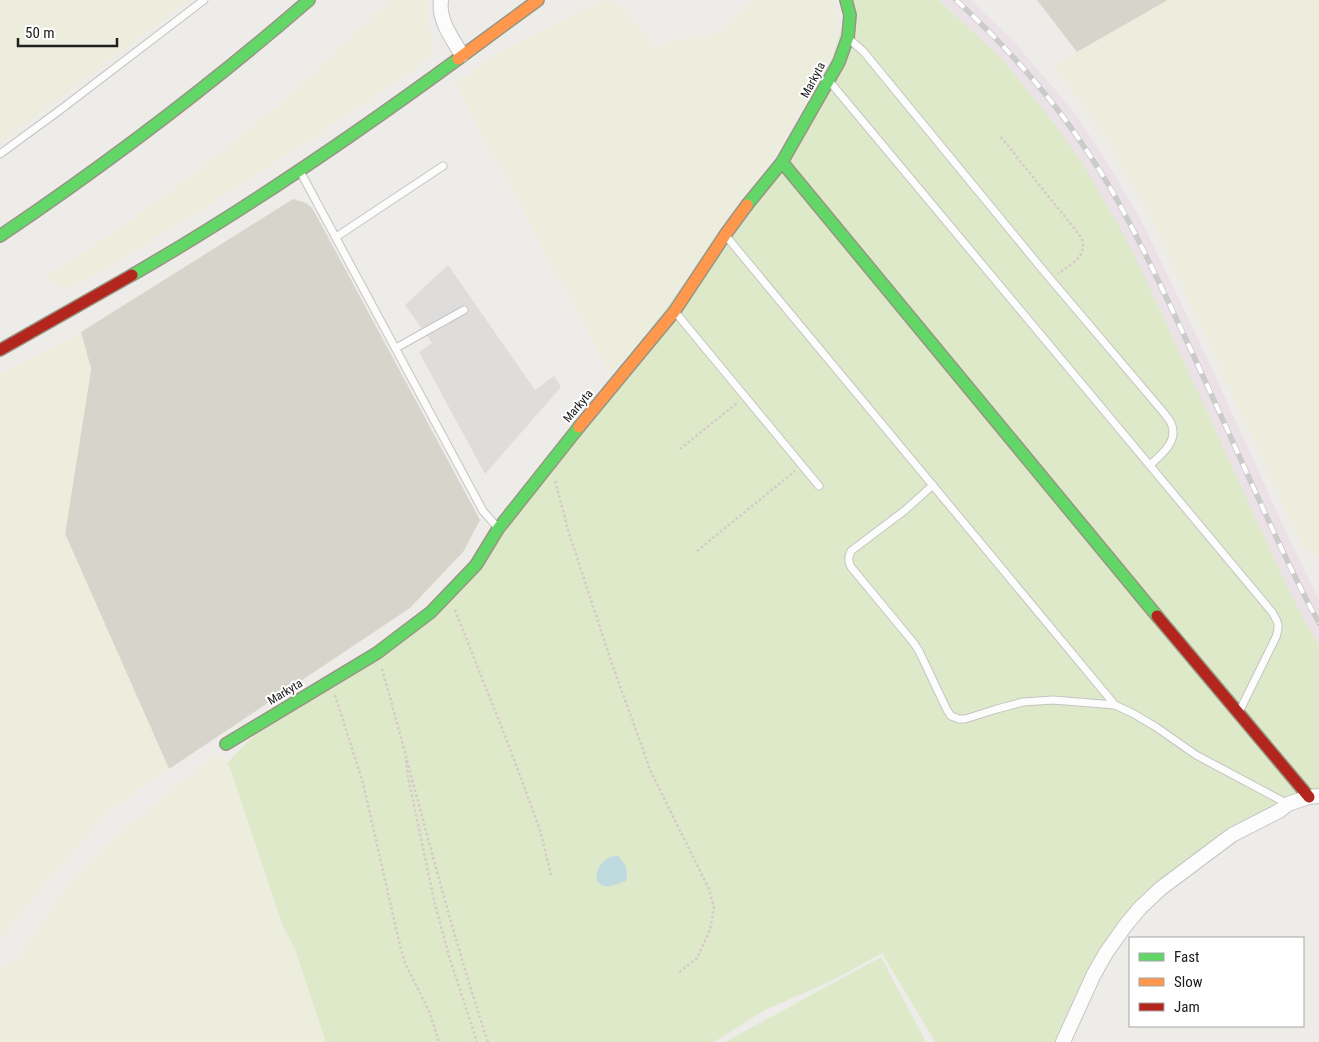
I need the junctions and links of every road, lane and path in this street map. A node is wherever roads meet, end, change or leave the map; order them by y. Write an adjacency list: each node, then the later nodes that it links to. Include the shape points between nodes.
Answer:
1 (204, 0): 10 (lane)
2 (309, 0): 15 (street, via 153,128)
3 (441, 0): 7 (street, via 442,20)
4 (538, 0): 7 (street)
5 (846, 0): 6 (street, Markyta, via 850,16)
6 (848, 37): 8 (street, Markyta); 17 (lane, via 863,51)
7 (462, 55): 13 (street)
8 (830, 81): 11 (street, Markyta); 26 (lane)
9 (1001, 137): 17 (path, via 1081,237 1083,249 1080,256)
10 (0, 154)
11 (782, 162): 14 (street, Markyta); 35 (street)
12 (443, 166): 16 (lane)
13 (300, 170): 16 (lane); 21 (street, via 162,258)
14 (725, 235): 19 (street, Markyta); 27 (lane)
15 (0, 236)
16 (336, 237): 20 (lane)
17 (1051, 280): 26 (lane, via 1171,423 1171,443)
18 (464, 310): 20 (lane)
19 (674, 312): 22 (lane); 24 (street, Markyta)
20 (396, 348): 29 (lane, via 483,511)
21 (0, 350)
22 (745, 396): 23 (path); 25 (lane)
23 (680, 449)
24 (550, 462): 29 (street, Markyta); 41 (path, via 584,579 648,762 709,889 714,908 710,930 697,958)
25 (802, 465): 28 (lane); 30 (path)
26 (1150, 465): 35 (lane, via 1278,621 1276,637)
27 (933, 485): 34 (lane); 34 (lane, via 851,551 848,562 913,642 947,710 952,716 966,719 1023,702 1053,700)
28 (819, 486)
29 (498, 528): 31 (street, Markyta, via 476,565)
30 (697, 550)
31 (449, 594): 32 (street, Markyta, via 431,612); 40 (path, via 540,830)
32 (377, 653): 33 (street, Markyta); 37 (path)
33 (330, 680): 36 (street, Markyta); 42 (path, via 363,783 405,963 429,1012)
34 (1115, 705): 39 (lane, via 1156,727 1196,755)
35 (1238, 713): 38 (street)
36 (226, 744)
37 (406, 754): 43 (path, via 434,900); 44 (path)
38 (1314, 797): 39 (street)
39 (1288, 804): 45 (street, via 1232,835 1140,908 1106,953)
40 (551, 875)
41 (678, 974)
42 (439, 1042)
43 (477, 1042)
44 (488, 1042)
45 (1063, 1042)

